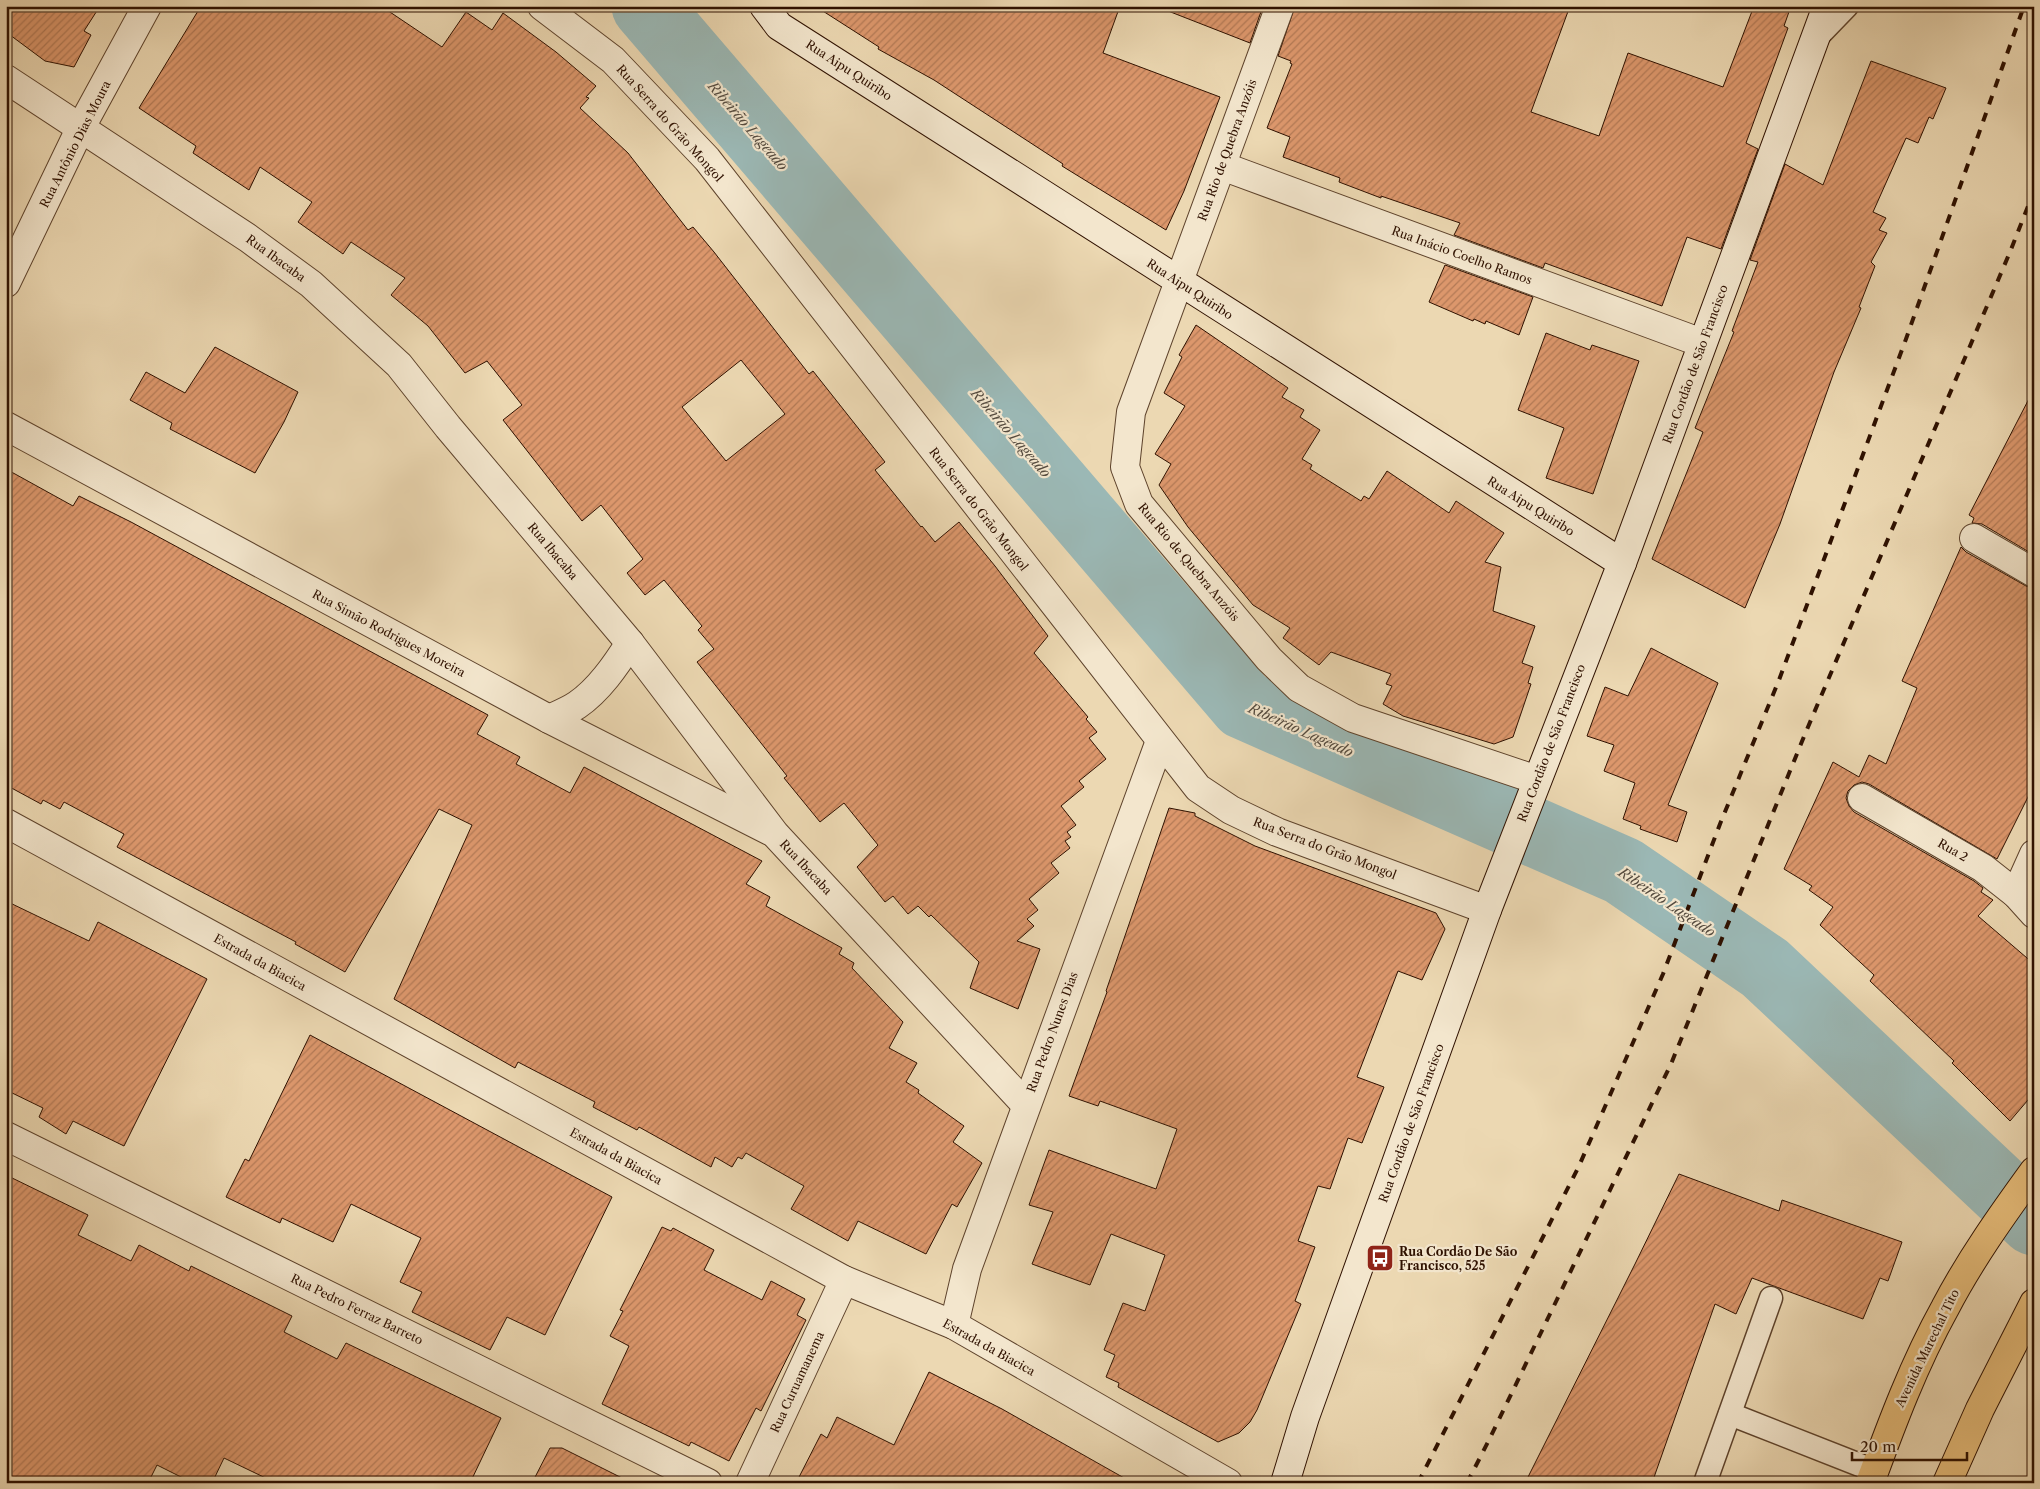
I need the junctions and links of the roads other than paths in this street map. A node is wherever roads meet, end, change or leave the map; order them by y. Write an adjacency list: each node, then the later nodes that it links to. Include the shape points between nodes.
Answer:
1 (147, 6): 9 (street, Rua Antônio Dias Moura)
2 (542, 6): 20 (street, Rua Serra do Grão Mongol, via 613,60 707,159)
3 (764, 6): 11 (street, Rua Aipu Quiribo, via 779,26)
4 (1280, 6): 10 (street, Rua Rio de Quebra Anzóis)
5 (1827, 6): 7 (street, Rua Cordão de São Francisco)
6 (1847, 6): 7 (lane)
7 (1815, 39): 13 (street, Rua Cordão de São Francisco)
8 (6, 79): 9 (street, Rua Ibacaba)
9 (80, 128): 12 (street, Rua Antônio Dias Moura); 18 (street, Rua Ibacaba, via 312,284 399,365)
10 (1222, 166): 11 (street, Rua Rio de Quebra Anzóis); 13 (street, Rua Inácio Coelho Ramos)
11 (1179, 282): 16 (street, Rua Aipu Quiribo); 21 (street, Rua Rio de Quebra Anzóis, via 1131,412 1125,467 1139,504 1269,658 1299,688 1353,718)
12 (6, 283)
13 (1702, 344): 16 (street, Rua Cordão de São Francisco)
14 (6, 426): 19 (street, Rua Simão Rodrigues Moreira)
15 (1974, 538): 17 (street)
16 (1622, 564): 21 (street, Rua Cordão de São Francisco)
17 (2034, 573)
18 (630, 643): 19 (street, via 612,670 577,705); 24 (street, Rua Ibacaba)
19 (549, 719): 24 (street, Rua Simão Rodrigues Moreira)
20 (1160, 741): 27 (street, Rua Serra do Grão Mongol, via 1198,788 1231,810 1277,832); 28 (street, Rua Pedro Nunes Dias)
21 (1537, 780): 27 (street, Rua Cordão de São Francisco)
22 (1862, 798): 26 (street, Rua 2, via 1983,868)
23 (6, 823): 31 (street, Estrada da Biacica)
24 (775, 834): 28 (street, Rua Ibacaba)
25 (2034, 854): 26 (street)
26 (2025, 904)
27 (1487, 910): 40 (street, Rua Cordão de São Francisco, via 1305,1417)
28 (1026, 1105): 34 (street, Rua Pedro Nunes Dias, via 967,1269)
29 (6, 1136): 37 (street, Rua Pedro Ferraz Barreto)
30 (2034, 1171): 36 (main road, Avenida Marechal Tito, via 1996,1224 1944,1308 1895,1413)
31 (844, 1280): 34 (street, Estrada da Biacica); 38 (street, Rua Curuamanema)
32 (1772, 1298): 35 (lane)
33 (2034, 1303): 42 (main road)
34 (954, 1325): 39 (street, Estrada da Biacica)
35 (1730, 1414): 36 (lane); 41 (lane)
36 (1873, 1477)
37 (708, 1483)
38 (750, 1483)
39 (1228, 1483)
40 (1285, 1483)
41 (1706, 1483)
42 (1947, 1483)

